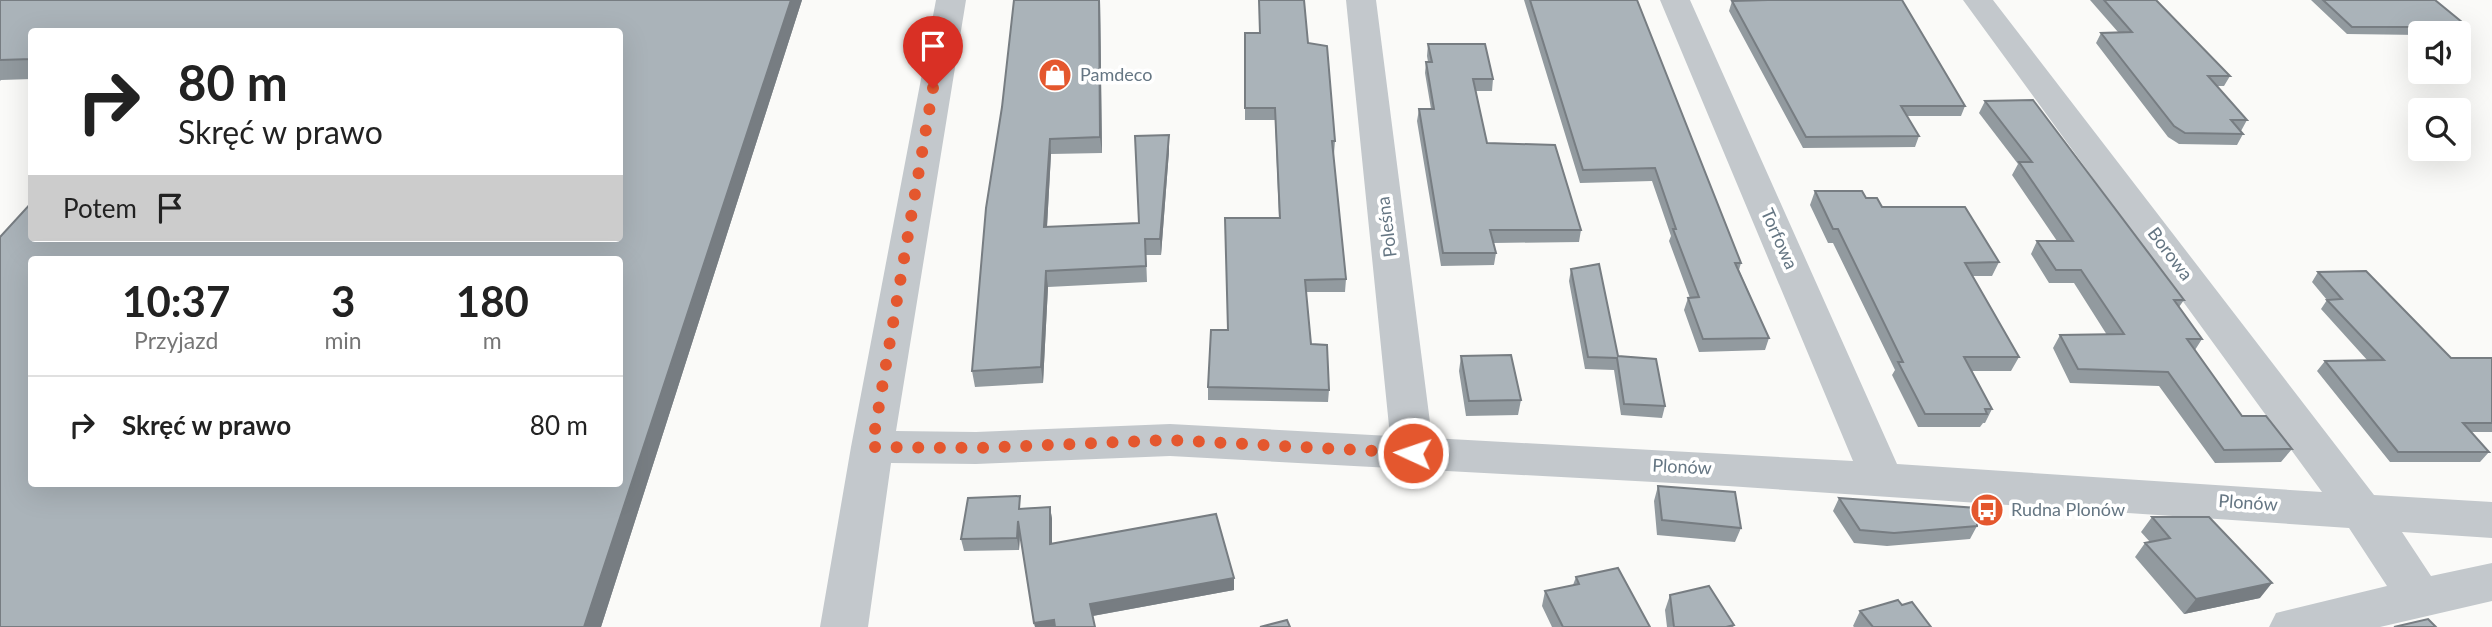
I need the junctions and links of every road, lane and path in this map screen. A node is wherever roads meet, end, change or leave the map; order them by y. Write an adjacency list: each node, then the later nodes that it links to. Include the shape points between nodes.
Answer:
1 (951, 0): 5 (street)
2 (1361, 0): 6 (street, Poleśna)
3 (1675, 0): 7 (street, Torfowa)
4 (1978, 0): 8 (street, Borowa)
5 (872, 447): 6 (street, Plonów, via 1170,440); 12 (street)
6 (1413, 453): 7 (street, Plonów)
7 (1882, 479): 8 (street, Plonów)
8 (2359, 510): 9 (street, Plonów); 11 (street, Borowa)
9 (2492, 520)
10 (2492, 582): 11 (street)
11 (2420, 599): 13 (street)
12 (844, 627)
13 (2293, 627)

